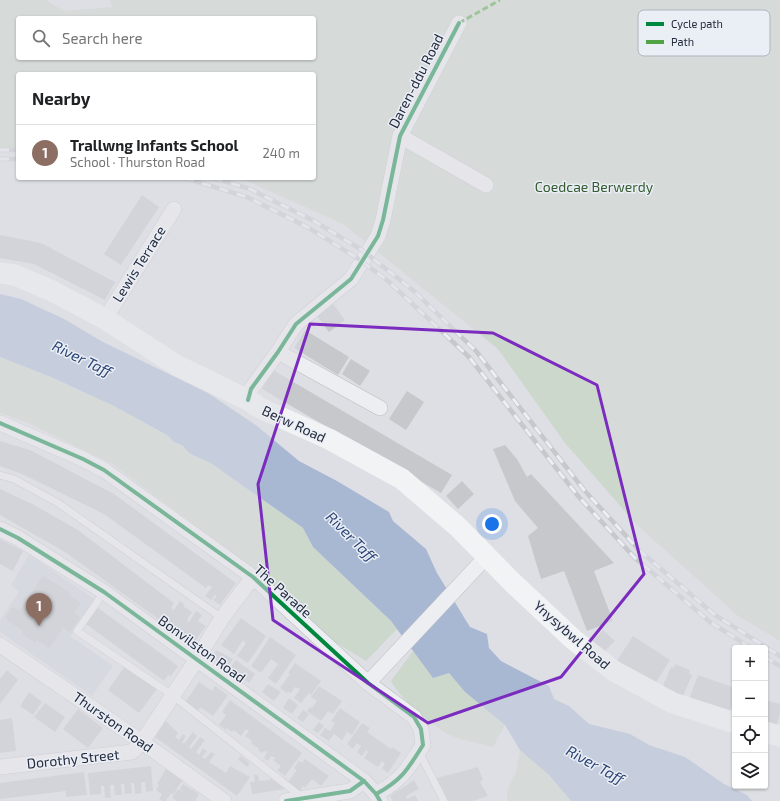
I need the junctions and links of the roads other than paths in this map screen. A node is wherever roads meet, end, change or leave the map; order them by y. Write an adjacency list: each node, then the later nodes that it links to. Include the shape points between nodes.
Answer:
1 (459, 23): 2 (street, Daren-ddu Road)
2 (400, 136): 3 (street); 7 (street, Daren-ddu Road, via 378,236 351,279 296,324)
3 (486, 185)
4 (174, 209): 6 (street, Lewis Terrace)
5 (0, 272): 6 (main road, Berw Road, via 15,275 52,291)
6 (105, 319): 8 (main road, Berw Road, via 176,365)
7 (278, 352): 8 (street, Daren-ddu Road, via 251,389); 9 (street)
8 (248, 400): 13 (main road, Berw Road, via 402,479 435,506)
9 (380, 408)
10 (0, 423): 14 (street, The Parade, via 104,470)
11 (0, 476): 16 (lane, via 14,480 58,503)
12 (0, 529): 15 (street, Bonvilston Road)
13 (482, 561): 19 (street); 21 (main road, Ynysybwl Road, via 614,671 673,703)
14 (253, 577): 16 (street); 19 (street, The Parade)
15 (104, 592): 18 (street, Bonvilston Road); 20 (lane, via 77,631)
16 (222, 618): 18 (street)
17 (0, 645): 24 (street, Thurston Road)
18 (197, 659): 20 (street); 27 (street, Bonvilston Road)
19 (368, 683): 25 (street, The Parade, via 414,717 421,729 423,745)
20 (172, 695): 24 (street); 29 (lane)
21 (732, 722)
22 (768, 733): 23 (main road)
23 (780, 736)
24 (142, 742): 26 (street, Dorothy Street, via 132,752); 30 (street, Thurston Road)
25 (419, 752): 28 (street, The Parade, via 408,770); 32 (lane)
26 (0, 767)
27 (364, 781): 28 (street, Bonvilston Road); 29 (street, via 350,791)
28 (378, 798)
29 (307, 799): 31 (street)
30 (224, 801)
31 (286, 801)
32 (444, 801)

